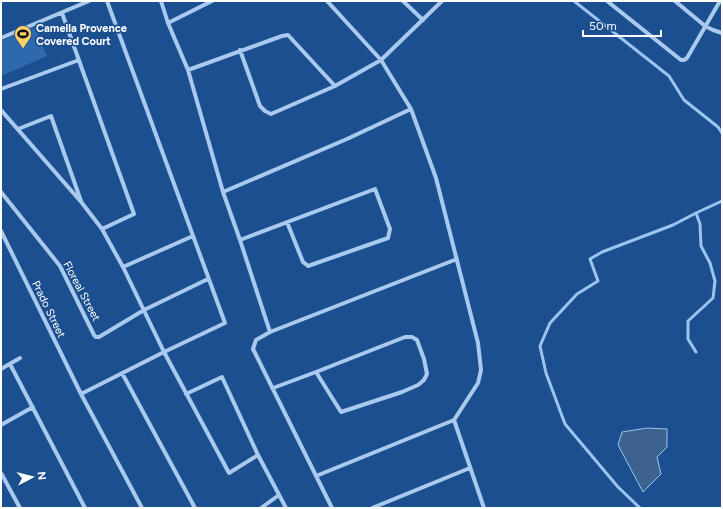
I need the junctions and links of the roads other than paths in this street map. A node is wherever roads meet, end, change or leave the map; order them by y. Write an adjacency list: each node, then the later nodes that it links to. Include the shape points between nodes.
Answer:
1 (89, 1): 11 (street)
2 (106, 1): 32 (street)
3 (161, 1): 13 (street)
4 (212, 1): 13 (street)
5 (327, 1): 19 (street)
6 (403, 1): 12 (street)
7 (442, 1): 12 (street)
8 (607, 1): 14 (street, via 681,60 687,58)
9 (675, 1): 14 (street)
10 (720, 1): 14 (street)
11 (62, 12): 16 (street); 18 (street)
12 (423, 20): 19 (street)
13 (168, 22): 20 (street)
14 (706, 26): 15 (street)
15 (722, 34)
16 (1, 38)
17 (240, 50): 20 (street); 21 (street, via 288,35); 21 (street, via 260,106 271,114)
18 (78, 60): 22 (street); 30 (street, via 134,214)
19 (381, 60): 21 (street); 23 (street)
20 (188, 70): 27 (street)
21 (335, 86)
22 (1, 88)
23 (411, 109): 27 (street); 34 (street, via 436,178)
24 (1, 110): 25 (street)
25 (18, 129): 28 (street); 28 (street, via 51,116)
26 (1, 192): 37 (street, Floreal Street, via 60,266 94,335 99,337)
27 (223, 192): 33 (street)
28 (82, 204): 30 (street)
29 (287, 222): 29 (street, via 375,189 390,229 388,238 308,266 303,262); 33 (street)
30 (102, 229): 35 (street)
31 (1, 231): 46 (street, Prado Street)
32 (193, 236): 35 (street); 36 (street)
33 (240, 240): 38 (street)
34 (457, 259): 38 (street); 49 (street, via 478,343 482,370 478,383)
35 (124, 267): 37 (street)
36 (208, 279): 37 (street); 39 (street, via 225,323)
37 (144, 310): 39 (street)
38 (270, 332): 45 (street, via 256,340 253,349)
39 (164, 352): 44 (street); 47 (street)
40 (20, 358): 41 (street)
41 (10, 364): 42 (street); 48 (street)
42 (1, 369)
43 (316, 372): 43 (street, via 405,337 412,337 417,340 427,374 418,385 341,412); 45 (street)
44 (122, 373): 46 (street); 59 (street)
45 (273, 388): 54 (street)
46 (81, 394): 58 (street, Prado Street)
47 (186, 394): 51 (street, via 229,473); 51 (street, via 222,377)
48 (32, 407): 50 (street); 57 (street)
49 (454, 420): 52 (street); 54 (street)
50 (1, 425)
51 (258, 455): 55 (street)
52 (470, 468): 63 (street); 64 (street)
53 (1, 473): 56 (street)
54 (316, 476): 62 (street)
55 (279, 495): 60 (street); 61 (street)
56 (20, 508)
57 (85, 508)
58 (142, 508)
59 (195, 508)
60 (261, 508)
61 (286, 508)
62 (332, 508)
63 (372, 508)
64 (484, 508)

